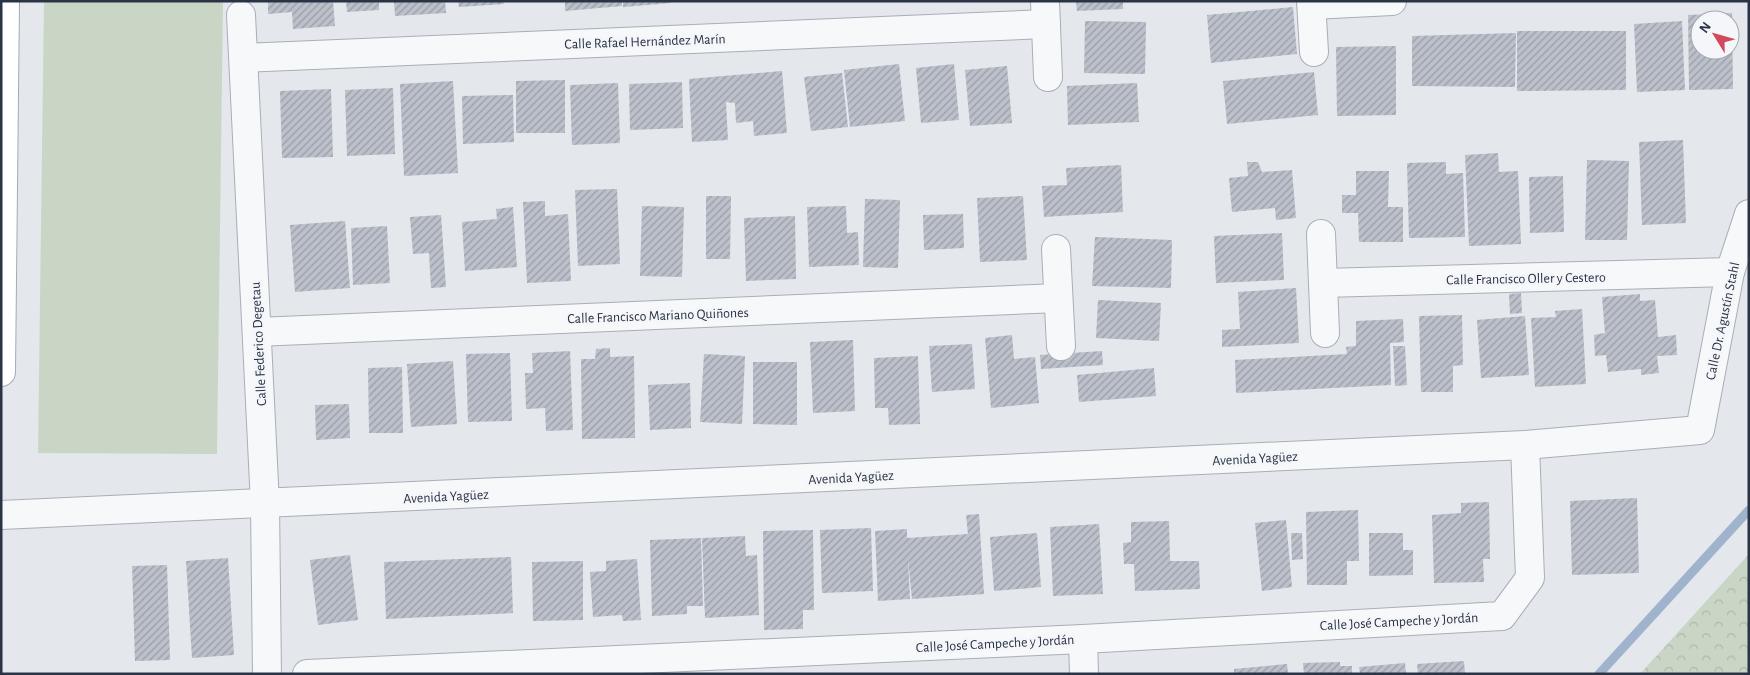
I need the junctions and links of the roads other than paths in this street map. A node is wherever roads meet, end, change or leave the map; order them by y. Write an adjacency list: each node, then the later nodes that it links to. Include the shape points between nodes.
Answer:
1 (5, 1): 15 (main road)
2 (1392, 1): 3 (street)
3 (1311, 3): 6 (street)
4 (1045, 13): 7 (street, Calle Rafael Hernández Marín); 8 (street)
5 (241, 15): 7 (street, Calle Federico Degetau)
6 (1314, 52)
7 (244, 58): 16 (street, Calle Federico Degetau)
8 (1048, 77)
9 (1749, 214): 12 (street, Calle Dr. Agustín Stahl)
10 (1321, 234): 13 (street)
11 (1056, 249): 14 (street)
12 (1730, 272): 13 (street, Calle Francisco Oller y Cestero); 20 (street, Calle Dr. Agustín Stahl)
13 (1322, 283): 17 (street)
14 (1058, 298): 16 (street, Calle Francisco Mariano Quiñones); 18 (street)
15 (2, 300): 19 (main road)
16 (257, 332): 22 (street, Calle Federico Degetau)
17 (1325, 333)
18 (1061, 346)
19 (1, 372)
20 (1700, 430): 21 (street, Avenida Yagüez)
21 (1525, 445): 22 (street, Avenida Yagüez); 24 (street, Calle José Campeche y Jordán, via 1530,578 1502,616)
22 (265, 504): 23 (street, Avenida Yagüez); 27 (street, Calle Federico Degetau)
23 (1, 515)
24 (1083, 639): 25 (street, Calle José Campeche y Jordán); 29 (street)
25 (810, 663): 26 (street, Calle José Campeche y Jordán)
26 (534, 669): 28 (street, Calle José Campeche y Jordán)
27 (267, 674)
28 (308, 674)
29 (1084, 674)

